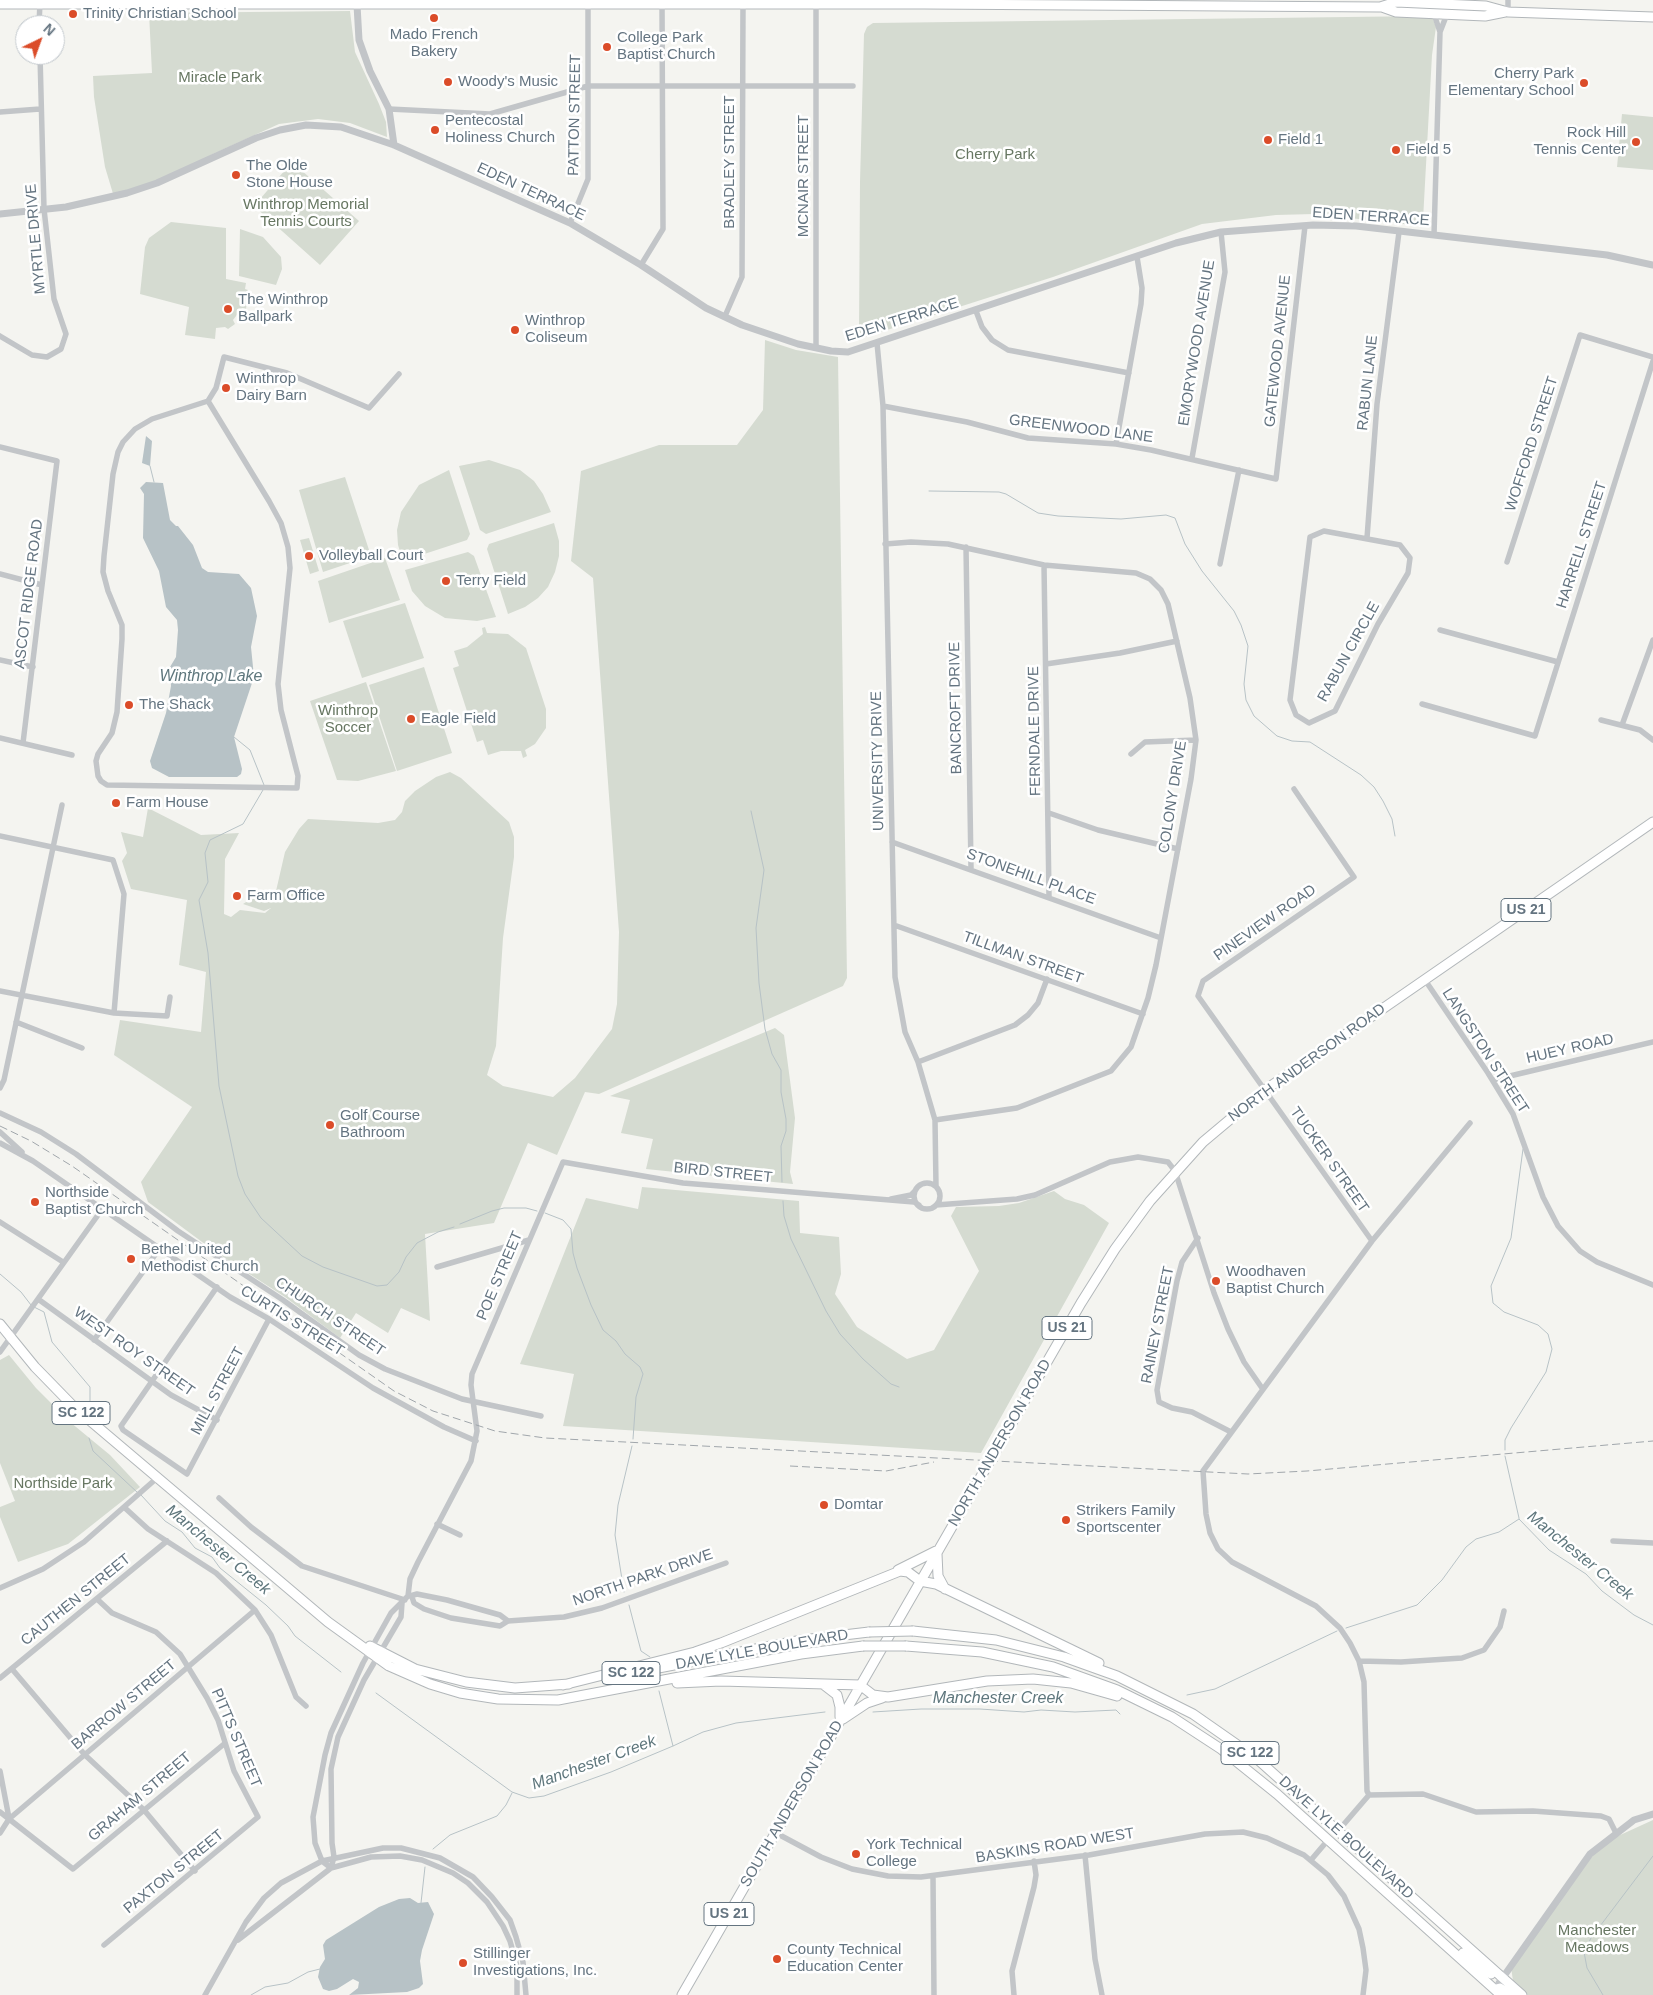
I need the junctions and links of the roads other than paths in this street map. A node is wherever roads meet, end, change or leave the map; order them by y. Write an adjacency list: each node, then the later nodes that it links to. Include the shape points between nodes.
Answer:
1 (1508, 0): 17 (street)
2 (40, 2): 3 (main road); 13 (main road); 20 (street)
3 (264, 2): 4 (main road)
4 (357, 2): 5 (main road); 30 (street, via 359,40)
5 (433, 2): 6 (main road)
6 (510, 2): 7 (main road)
7 (588, 2): 14 (main road); 25 (street, PATTON STREET)
8 (682, 2): 14 (main road); 15 (main road)
9 (769, 2): 15 (main road); 16 (main road)
10 (1014, 2): 11 (main road); 16 (main road)
11 (1156, 3): 12 (main road)
12 (1381, 3): 17 (main road, via 1486,6); 18 (main road, via 1396,12)
13 (0, 4)
14 (662, 4): 26 (street)
15 (742, 4): 24 (street, BRADLEY STREET)
16 (816, 4): 27 (street, MCNAIR STREET)
17 (1508, 12): 19 (main road, via 1485,16); 21 (main road)
18 (1434, 14): 19 (main road); 22 (street)
19 (1446, 14): 22 (street)
20 (40, 15)
21 (1653, 17)
22 (1440, 32): 39 (street)
23 (40, 65): 29 (street, MYRTLE DRIVE)
24 (743, 85): 26 (street); 27 (street); 44 (street, BRADLEY STREET, via 742,277)
25 (588, 86): 26 (street); 30 (street, via 490,114); 35 (street, PATTON STREET, via 588,179)
26 (663, 86): 41 (street, via 663,229)
27 (816, 86): 28 (street); 47 (street, MCNAIR STREET)
28 (853, 86)
29 (40, 109): 31 (street); 33 (street, MYRTLE DRIVE)
30 (388, 109): 32 (street)
31 (0, 112)
32 (394, 145): 33 (street, EDEN TERRACE, via 341,127 289,128 256,138 127,194); 35 (street, EDEN TERRACE)
33 (44, 208): 34 (street, EDEN TERRACE); 45 (street, MYRTLE DRIVE, via 54,299 66,334 61,348 48,357 32,355)
34 (0, 214)
35 (570, 224): 41 (street, EDEN TERRACE)
36 (1305, 226): 37 (street, EDEN TERRACE); 38 (street, EDEN TERRACE, via 1349,226); 58 (street, GATEWOOD AVENUE)
37 (1221, 232): 40 (street, EDEN TERRACE); 56 (street, EMORYWOOD AVENUE, via 1224,272)
38 (1399, 232): 39 (street, EDEN TERRACE); 59 (street, RABUN LANE, via 1377,404)
39 (1434, 235): 42 (street, EDEN TERRACE, via 1607,255)
40 (1137, 257): 43 (street, EDEN TERRACE); 50 (street, via 1142,296)
41 (642, 264): 44 (street, EDEN TERRACE, via 706,308)
42 (1653, 265)
43 (976, 311): 46 (street, EDEN TERRACE); 50 (street, via 992,340 1008,350)
44 (725, 316): 47 (street, EDEN TERRACE, via 760,332)
45 (0, 336)
46 (877, 344): 47 (street, EDEN TERRACE, via 848,352); 53 (street, UNIVERSITY DRIVE)
47 (816, 348)
48 (1653, 357): 62 (street, WOFFORD STREET, via 1580,335)
49 (1653, 361): 71 (street, HARRELL STREET)
50 (1129, 373): 54 (street)
51 (399, 374): 52 (street, via 369,408 287,373 224,357 216,388)
52 (208, 401): 52 (street, via 152,420 136,429 118,452 103,572 122,625 122,654 117,712 112,733 98,754 98,776 107,785 298,788 278,684 290,568 288,548 281,523)
53 (883, 406): 54 (street, GREENWOOD LANE, via 1028,438); 60 (street, UNIVERSITY DRIVE)
54 (1116, 444): 56 (street, GREENWOOD LANE)
55 (0, 447): 66 (street, ASCOT RIDGE ROAD, via 57,461)
56 (1192, 458): 57 (street, GREENWOOD LANE)
57 (1239, 470): 58 (street, GREENWOOD LANE); 63 (street)
58 (1276, 479)
59 (1367, 538): 59 (street, RABUN CIRCLE, via 1400,545 1410,558 1408,573 1378,624 1335,711 1309,723 1296,715 1290,700 1310,537 1324,531)
60 (886, 544): 61 (street, COLONY DRIVE, via 930,543); 88 (street, UNIVERSITY DRIVE)
61 (966, 547): 64 (street, COLONY DRIVE); 91 (street, BANCROFT DRIVE)
62 (1507, 562)
63 (1220, 564)
64 (1044, 566): 68 (street, COLONY DRIVE, via 1136,573 1150,580 1161,590 1168,604); 72 (street, FERNDALE DRIVE)
65 (0, 574): 66 (street)
66 (42, 584): 73 (street, ASCOT RIDGE ROAD)
67 (1440, 630): 71 (street)
68 (1177, 640): 72 (street, via 1120,654); 78 (street, COLONY DRIVE)
69 (1653, 640): 76 (street)
70 (0, 660): 73 (street)
71 (1558, 662): 74 (street, HARRELL STREET, via 1535,736)
72 (1046, 664): 85 (street, FERNDALE DRIVE)
73 (33, 667): 80 (street, ASCOT RIDGE ROAD)
74 (1422, 704)
75 (1601, 720): 76 (street)
76 (1622, 725): 79 (street, via 1640,730)
77 (0, 738): 80 (street)
78 (1196, 740): 81 (street, via 1145,742); 90 (street, COLONY DRIVE)
79 (1653, 740)
80 (23, 743): 82 (street)
81 (1131, 754)
82 (72, 755)
83 (1294, 789): 99 (street, PINEVIEW ROAD, via 1354,877 1204,981)
84 (62, 805): 89 (street)
85 (1049, 813): 90 (street, via 1098,830); 92 (street, FERNDALE DRIVE)
86 (1653, 822): 96 (main road, NORTH ANDERSON ROAD / US 21)
87 (0, 836): 89 (street)
88 (892, 842): 91 (street, STONEHILL PLACE); 93 (street, UNIVERSITY DRIVE)
89 (53, 847): 98 (street); 101 (street, via 113,860 124,894)
90 (1178, 849): 94 (street, COLONY DRIVE)
91 (971, 868): 92 (street, STONEHILL PLACE)
92 (1049, 896): 94 (street, STONEHILL PLACE)
93 (894, 925): 95 (street, TILLMAN STREET); 106 (street, UNIVERSITY DRIVE, via 896,996 904,1032)
94 (1161, 938): 102 (street, COLONY DRIVE)
95 (1047, 980): 102 (street, TILLMAN STREET); 106 (street, via 1038,1003 1015,1025)
96 (1425, 980): 107 (street, LANGSTON STREET); 109 (main road, NORTH ANDERSON ROAD / US 21)
97 (0, 991): 98 (street)
98 (22, 995): 101 (street); 103 (street)
99 (1198, 996): 109 (street, TUCKER STREET)
100 (170, 997): 101 (street, via 168,1016)
101 (114, 1013)
102 (1143, 1014): 111 (street, COLONY DRIVE, via 1131,1047 1111,1071 1017,1108)
103 (16, 1022): 105 (street); 108 (street)
104 (1653, 1042): 107 (street, HUEY ROAD)
105 (82, 1048)
106 (918, 1062): 111 (street, UNIVERSITY DRIVE)
107 (1493, 1080): 135 (street, LANGSTON STREET, via 1513,1114 1543,1197 1558,1226 1580,1251 1597,1262)
108 (0, 1088)
109 (1265, 1090): 117 (main road, NORTH ANDERSON ROAD / US 21, via 1203,1142); 131 (street, TUCKER STREET)
110 (0, 1114): 145 (street, CHURCH STREET, via 41,1132 76,1154 178,1231 359,1355 436,1390)
111 (935, 1120): 118 (street, UNIVERSITY DRIVE)
112 (1470, 1123): 131 (street)
113 (0, 1132): 115 (street, CURTIS STREET)
114 (0, 1143): 115 (street, CURTIS STREET)
115 (29, 1158): 127 (street, CURTIS STREET)
116 (562, 1162): 123 (street, BIRD STREET, via 683,1183); 130 (street, POE STREET)
117 (1176, 1171): 125 (street, BIRD STREET, via 1168,1162 1138,1157 1110,1162 1035,1195); 129 (street); 158 (main road, NORTH ANDERSON ROAD / US 21, via 1132,1225 1099,1274)
118 (935, 1172): 119 (street); 120 (street, UNIVERSITY DRIVE)
119 (926, 1183): 120 (street); 121 (street, BIRD STREET)
120 (936, 1186): 122 (street)
121 (916, 1189): 123 (street, BIRD STREET, via 911,1195); 126 (street)
122 (940, 1197): 124 (street); 125 (street)
123 (882, 1200): 126 (street, BIRD STREET)
124 (936, 1204): 125 (street, BIRD STREET); 126 (street, BIRD STREET, via 926,1208)
125 (949, 1204)
126 (919, 1205)
127 (102, 1208): 132 (street, CURTIS STREET); 133 (street)
128 (0, 1222): 133 (street)
129 (1198, 1238): 144 (street, via 1228,1329 1244,1362); 148 (street, RAINEY STREET, via 1182,1262 1177,1281 1157,1390 1159,1402 1192,1412)
130 (529, 1240): 134 (street); 145 (street, POE STREET, via 476,1363 471,1379)
131 (1372, 1240): 144 (street)
132 (160, 1248): 136 (street, CURTIS STREET); 141 (street)
133 (63, 1262): 137 (street)
134 (438, 1267)
135 (1653, 1285)
136 (217, 1288): 138 (street, CURTIS STREET); 143 (street)
137 (35, 1304): 140 (street); 141 (street, WEST ROY STREET)
138 (269, 1319): 147 (street, MILL STREET); 149 (street, CURTIS STREET, via 373,1388)
139 (0, 1324): 140 (main road, DAVE LYLE BOULEVARD / SC 122)
140 (11, 1338): 142 (street); 150 (main road, DAVE LYLE BOULEVARD / SC 122, via 74,1406)
141 (94, 1340): 143 (street, WEST ROY STREET)
142 (0, 1352)
143 (151, 1381): 147 (street, WEST ROY STREET); 147 (street, MILL STREET, via 121,1426 187,1474)
144 (1262, 1388): 148 (street)
145 (474, 1402): 146 (street, CHURCH STREET); 149 (street, POE STREET)
146 (541, 1416)
147 (217, 1420)
148 (1231, 1432): 171 (street, via 1203,1472 1206,1514 1218,1549 1232,1562 1316,1606 1340,1628)
149 (476, 1441): 153 (street, POE STREET, via 466,1471)
150 (157, 1478): 152 (street); 170 (main road, DAVE LYLE BOULEVARD / SC 122, via 346,1636)
151 (219, 1498): 164 (street, via 302,1566)
152 (126, 1508): 155 (street, via 148,1529); 162 (street, via 61,1558)
153 (437, 1524): 154 (street); 164 (street, POE STREET, via 410,1579)
154 (460, 1535)
155 (167, 1541): 165 (street, CAUTHEN STREET); 166 (street, via 216,1573)
156 (1613, 1542): 157 (street)
157 (1653, 1543)
158 (938, 1550): 160 (main road); 161 (main road, NORTH ANDERSON ROAD / US 21); 163 (main road, via 936,1569)
159 (726, 1563): 168 (street, NORTH PARK DRIVE, via 586,1612)
160 (896, 1571): 161 (main road, via 908,1572); 176 (main road, via 721,1643)
161 (920, 1581): 163 (main road); 169 (main road, NORTH ANDERSON ROAD / US 21)
162 (0, 1588)
163 (945, 1589): 179 (main road, via 1084,1655)
164 (407, 1599): 168 (street, NORTH PARK DRIVE, via 417,1594 447,1600 500,1615); 168 (street, NORTH PARK DRIVE, via 451,1618 500,1626); 170 (street, POE STREET, via 401,1617); 170 (street, via 391,1613)
165 (97, 1600): 172 (street, PITTS STREET, via 118,1617 156,1632); 173 (street, CAUTHEN STREET)
166 (255, 1610): 172 (street, BARROW STREET); 181 (street, via 296,1697)
167 (1504, 1611): 171 (street, via 1500,1627 1484,1650 1462,1658)
168 (508, 1621)
169 (888, 1640): 178 (main road, SOUTH ANDERSON ROAD / US 21)
170 (375, 1652): 176 (main road, DAVE LYLE BOULEVARD / SC 122, via 415,1668 466,1682 515,1688); 177 (main road, DAVE LYLE BOULEVARD / SC 122, via 400,1672 430,1684 498,1700 558,1700); 186 (street, via 331,1733); 187 (street, via 338,1737)
171 (1359, 1661): 189 (street, via 1364,1682 1366,1790)
172 (189, 1667): 184 (street, PITTS STREET, via 218,1720); 185 (street, BARROW STREET)
173 (12, 1669): 174 (street, CAUTHEN STREET); 185 (street)
174 (0, 1678)
175 (817, 1683): 177 (main road); 178 (main road); 182 (main road, via 837,1695)
176 (563, 1685): 179 (main road, DAVE LYLE BOULEVARD / SC 122, bridge, via 802,1640 913,1631 1026,1646 1098,1668)
177 (642, 1685): 183 (main road, DAVE LYLE BOULEVARD / SC 122, bridge, via 801,1654 863,1646 982,1652 1053,1667 1130,1696)
178 (860, 1685): 180 (main road, via 873,1694); 182 (main road, SOUTH ANDERSON ROAD / US 21)
179 (1158, 1695): 195 (main road, DAVE LYLE BOULEVARD / SC 122, via 1242,1747)
180 (888, 1697): 182 (main road, via 867,1703); 183 (main road, via 1008,1679 1056,1680 1119,1697)
181 (306, 1706)
182 (839, 1722): 197 (main road, SOUTH ANDERSON ROAD / US 21)
183 (1203, 1737): 199 (main road, DAVE LYLE BOULEVARD / SC 122, via 1238,1761)
184 (224, 1744): 190 (street, GRAHAM STREET); 193 (street, PITTS STREET)
185 (85, 1755): 190 (street); 194 (street, BARROW STREET)
186 (324, 1755): 187 (street); 203 (street, via 313,1817 314,1843)
187 (333, 1757): 201 (street)
188 (0, 1771): 194 (street)
189 (1369, 1795): 195 (street); 198 (street, via 1423,1794 1476,1812 1534,1811 1601,1816 1609,1819)
190 (144, 1810): 194 (street, GRAHAM STREET, via 73,1869); 206 (street)
191 (0, 1812): 194 (street)
192 (1653, 1814): 198 (street, via 1634,1820)
193 (258, 1817): 206 (street, PAXTON STREET)
194 (9, 1818): 196 (street, BARROW STREET)
195 (1338, 1831): 211 (main road, DAVE LYLE BOULEVARD / SC 122)
196 (0, 1833)
197 (776, 1833): 207 (street, BASKINS ROAD WEST, via 852,1869 888,1876); 215 (main road, SOUTH ANDERSON ROAD / US 21)
198 (1616, 1833): 211 (street, via 1600,1844 1583,1863)
199 (1328, 1840): 202 (street); 208 (main road, DAVE LYLE BOULEVARD / SC 122)
200 (1085, 1855): 202 (street, BASKINS ROAD WEST, via 1243,1832 1288,1846); 204 (street, BASKINS ROAD WEST); 218 (street, via 1095,1959)
201 (334, 1857): 203 (street); 205 (street); 214 (street, via 401,1848 440,1858 472,1877 510,1920 522,1962)
202 (1311, 1860): 219 (street, BASKINS ROAD WEST, via 1333,1882 1353,1913 1366,1970)
203 (322, 1861): 205 (street); 209 (street, via 281,1883 264,1898)
204 (1034, 1861): 207 (street, BASKINS ROAD WEST); 217 (street, via 1034,1887 1011,1976)
205 (331, 1868): 209 (street); 213 (street, via 372,1857 400,1856 438,1865 468,1883 487,1902 510,1941 517,1966)
206 (195, 1870): 210 (street, PAXTON STREET)
207 (933, 1876): 216 (street)
208 (1422, 1924): 211 (main road, DAVE LYLE BOULEVARD / SC 122); 211 (main road, via 1495,1977)
209 (236, 1941): 212 (street)
210 (104, 1945)
211 (1497, 1988): 220 (main road); 221 (main road, DAVE LYLE BOULEVARD / SC 122)
212 (206, 1995)
213 (517, 1995)
214 (526, 1995)
215 (682, 1995)
216 (934, 1995)
217 (1014, 1995)
218 (1102, 1995)
219 (1363, 1995)
220 (1511, 1995)
221 (1522, 1995)

